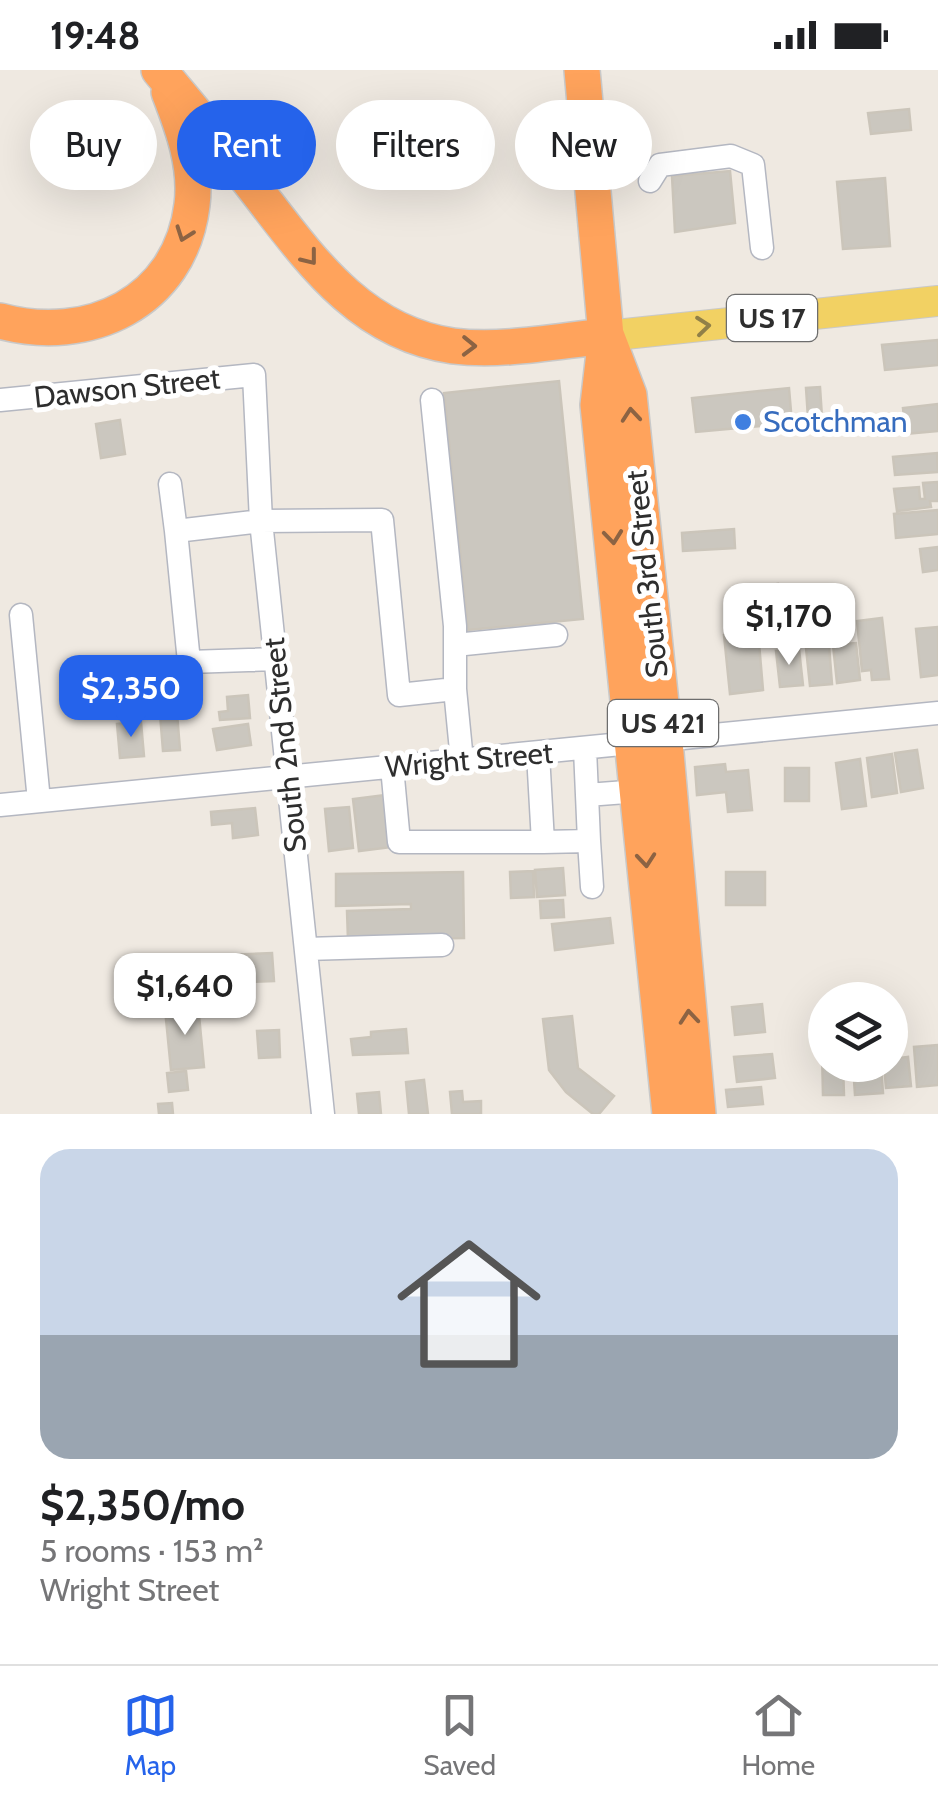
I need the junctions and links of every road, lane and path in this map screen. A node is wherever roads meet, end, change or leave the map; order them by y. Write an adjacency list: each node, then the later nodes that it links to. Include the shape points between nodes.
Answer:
1 (582, 70): 7 (highway, South 3rd Street / US 421)
2 (160, 71): 6 (highway, one-way to 6, via 184,131 193,191 190,219 164,274 125,310 92,323 38,330); 7 (highway, US 17, one-way to 7, via 319,270 376,320 458,346)
3 (652, 177): 4 (street, via 660,165 731,156 753,165)
4 (762, 248)
5 (938, 302): 7 (main road, US 17, one-way to 5)
6 (0, 321)
7 (606, 336): 20 (highway, South 3rd Street / US 421, via 629,395)
8 (254, 375): 9 (street, Dawson Street); 12 (street, South 2nd Street)
9 (0, 400)
10 (432, 400): 16 (street)
11 (170, 484): 13 (street)
12 (261, 522): 13 (street); 17 (street, South 2nd Street); 18 (street, via 382,520 400,694)
13 (176, 531): 17 (street, via 190,662)
14 (21, 615): 28 (street)
15 (556, 635): 16 (street)
16 (455, 645): 18 (street)
17 (276, 659): 25 (street, South 2nd Street)
18 (455, 688): 23 (street)
19 (938, 713): 20 (street, Wright Street)
20 (650, 743): 21 (street, Wright Street); 26 (highway, South 3rd Street / US 421); 37 (highway, South 3rd Street / US 421, one-way to 20)
21 (585, 749): 22 (street, Wright Street); 27 (street)
22 (538, 754): 23 (street, Wright Street); 31 (street)
23 (462, 761): 24 (street, Wright Street)
24 (392, 768): 25 (street, Wright Street); 31 (street, via 400,842)
25 (289, 777): 28 (street, Wright Street); 34 (street, South 2nd Street)
26 (639, 791): 27 (street); 36 (highway, South 3rd Street / US 421, one-way to 36)
27 (587, 795): 30 (street)
28 (39, 802): 29 (street, Wright Street)
29 (0, 805)
30 (589, 841): 31 (street); 32 (street)
31 (543, 842)
32 (592, 887)
33 (442, 945): 34 (street)
34 (306, 950): 35 (street, South 2nd Street)
35 (323, 1114)
36 (670, 1114)
37 (698, 1114)

